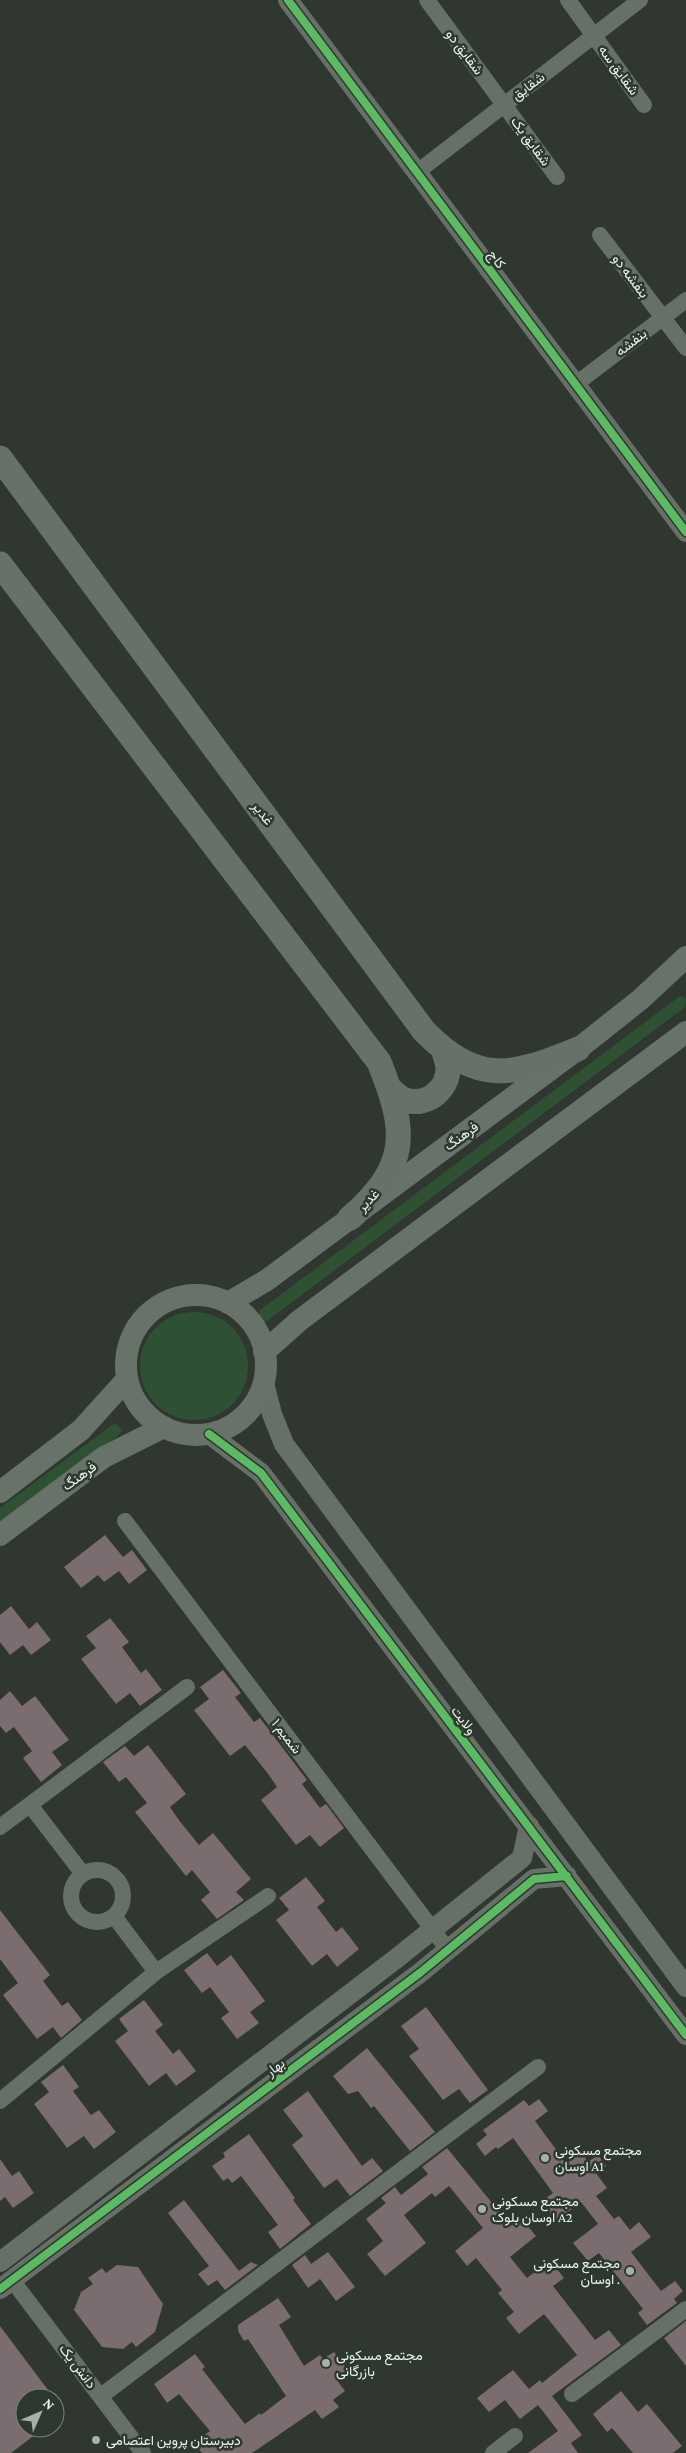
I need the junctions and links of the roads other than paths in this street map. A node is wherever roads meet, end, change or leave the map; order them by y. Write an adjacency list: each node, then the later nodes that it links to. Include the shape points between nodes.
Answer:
1 (288, 0): 8 (street, کاج)
2 (427, 0): 6 (street, شقایق دو)
3 (568, 0): 5 (street, شقایق سه)
4 (640, 0): 5 (street, شقایق)
5 (594, 35): 6 (street, شقایق); 7 (street, شقایق سه)
6 (504, 104): 8 (street, شقایق); 9 (street, شقایق یک)
7 (644, 105)
8 (416, 173): 14 (street, کاج)
9 (557, 177)
10 (600, 235): 12 (street, بنفشه دو)
11 (686, 300): 12 (street, بنفشه)
12 (662, 318): 13 (street, بنفشه دو); 14 (street, بنفشه)
13 (686, 348)
14 (576, 384): 16 (street, کاج)
15 (0, 458): 20 (main road, غدیر, via 424,1031)
16 (686, 532)
17 (0, 564): 22 (main road, غدیر, via 379,1062)
18 (686, 957): 21 (main road, فرهنگ, via 641,999)
19 (686, 1032): 25 (main road, via 300,1320)
20 (443, 1049): 21 (main road, غدیر, via 466,1064 496,1071 529,1067); 22 (main road, via 447,1076 437,1093 429,1099 412,1101)
21 (578, 1049): 23 (main road, فرهنگ)
22 (390, 1089): 23 (main road, غدیر, via 397,1122 397,1152 393,1167 384,1183)
23 (350, 1218): 24 (main road, فرهنگ, via 267,1280)
24 (228, 1304): 25 (main road, via 252,1324); 26 (main road, via 213,1298 190,1296 167,1302 154,1310 134,1333 126,1363)
25 (264, 1352): 27 (main road)
26 (127, 1379): 28 (main road, via 140,1407); 30 (main road, via 81,1430)
27 (264, 1383): 29 (main road, via 249,1411 238,1421); 44 (street, ولایت, via 284,1444)
28 (164, 1427): 29 (main road, via 178,1433); 32 (main road, فرهنگ, via 104,1458)
29 (210, 1434): 36 (street, ولایت, via 261,1472)
30 (0, 1492)
31 (126, 1521): 41 (street, شمیم ۱)
32 (0, 1535)
33 (186, 1687): 34 (street)
34 (30, 1805): 35 (street); 37 (street)
35 (0, 1826)
36 (529, 1826): 38 (street, ولایت); 41 (street, بهار, via 522,1858)
37 (83, 1874): 40 (street, via 96,1870 108,1872 118,1881 123,1893 121,1906); 40 (street, via 72,1888 74,1907 87,1920 96,1922)
38 (566, 1876): 42 (street, بهار, via 534,1879); 45 (street, ولایت)
39 (268, 1896): 43 (street)
40 (114, 1916): 43 (street)
41 (432, 1929): 42 (street, شمیم ۱); 48 (street, بهار)
42 (448, 1950): 49 (street, بهار)
43 (156, 1972): 47 (street)
44 (686, 1987)
45 (686, 2034)
46 (538, 2067): 52 (street)
47 (0, 2101)
48 (0, 2262)
49 (6, 2284): 52 (street, دانش یک)
50 (686, 2309): 51 (street)
51 (572, 2394)
52 (100, 2396): 54 (street, دانش یک)
53 (515, 2436): 55 (street)
54 (143, 2453)
55 (493, 2453)

